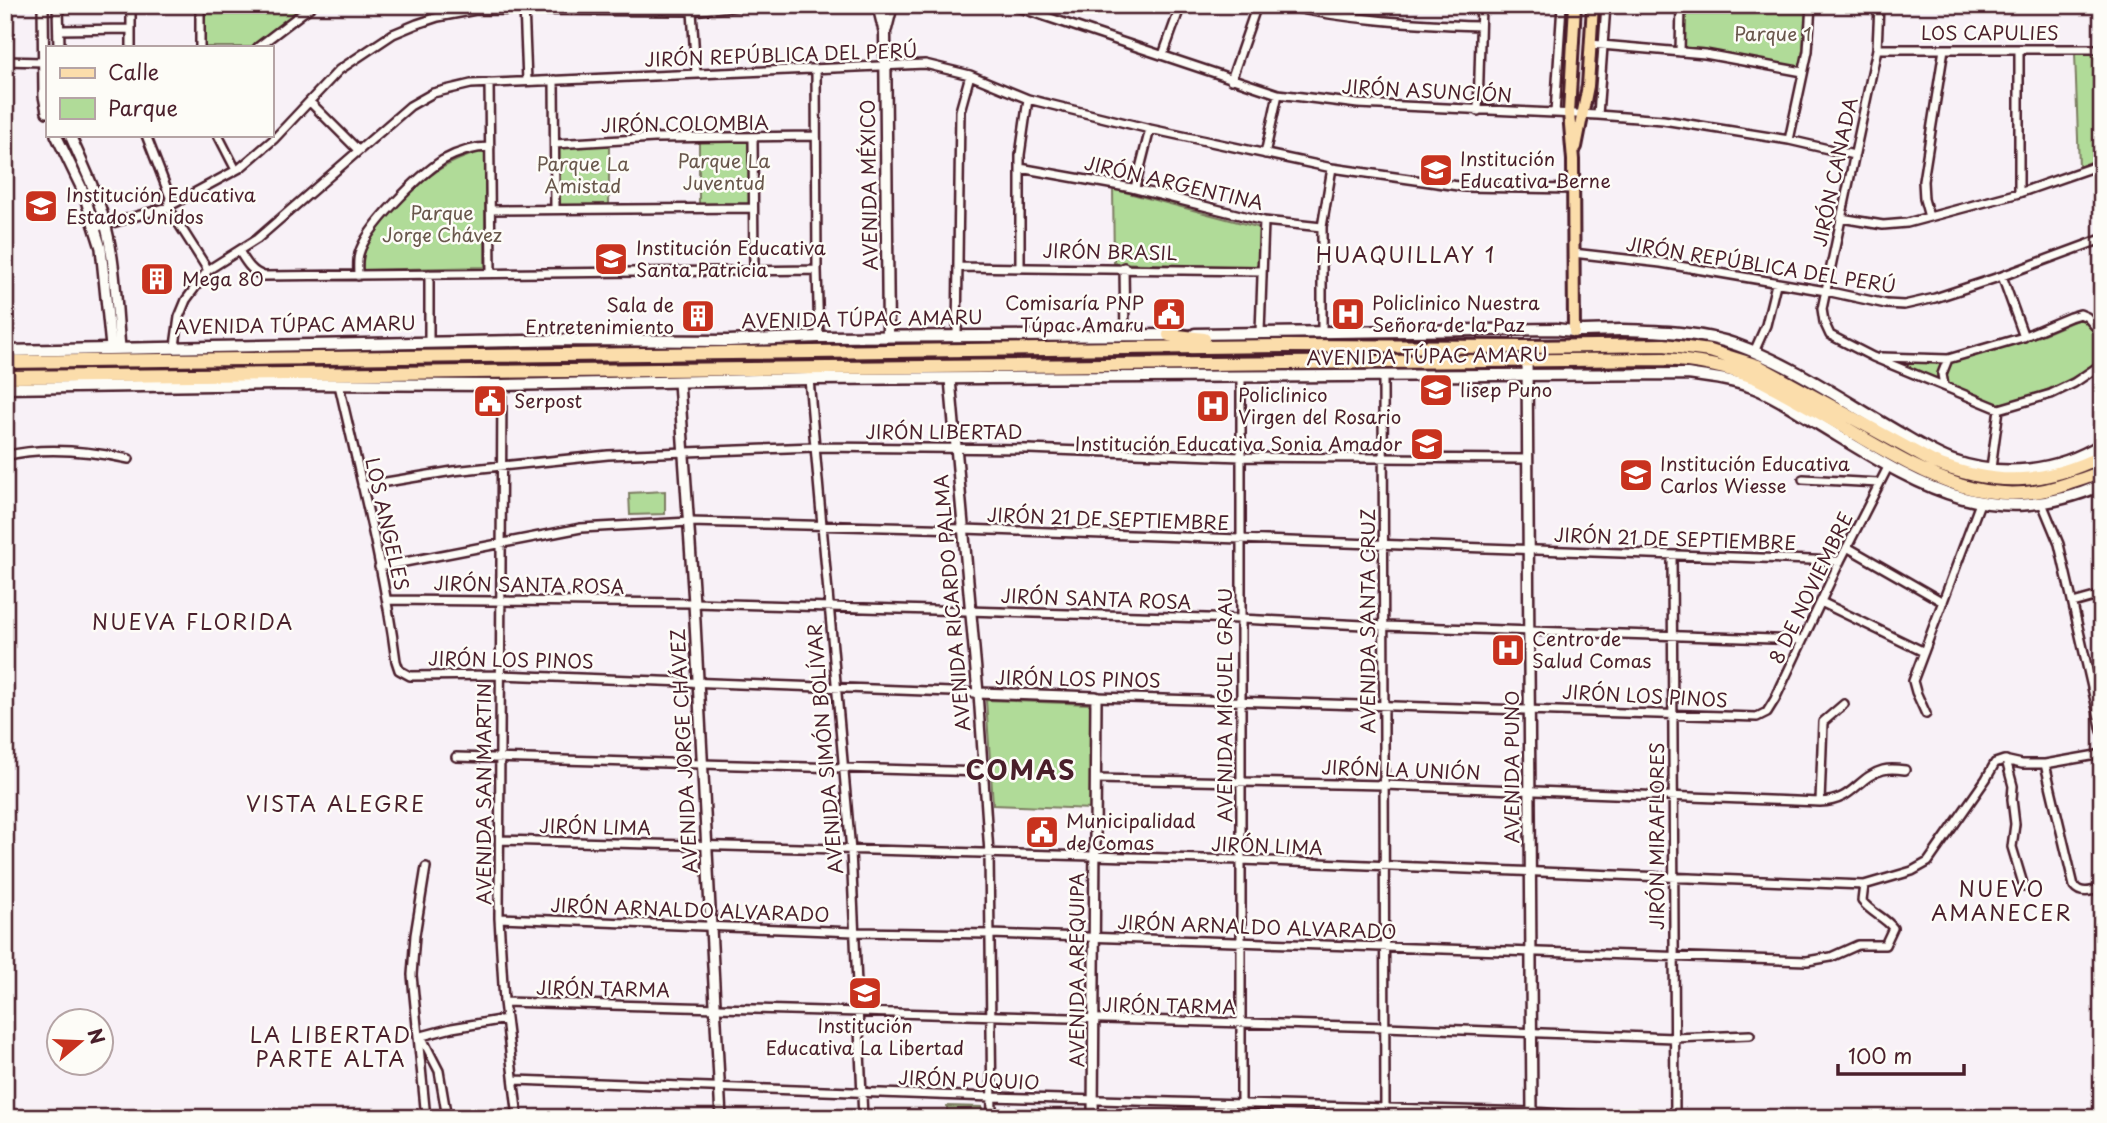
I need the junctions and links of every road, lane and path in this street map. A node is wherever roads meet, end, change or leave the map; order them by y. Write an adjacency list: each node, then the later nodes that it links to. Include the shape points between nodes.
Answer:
1 (43, 5): 42 (street)
2 (58, 5): 27 (street)
3 (131, 5): 26 (street)
4 (200, 5): 32 (street)
5 (313, 5): 33 (street)
6 (750, 5): 24 (street)
7 (878, 5): 28 (main road, AVENIDA MÉXICO)
8 (892, 5): 28 (main road, AVENIDA MÉXICO)
9 (1011, 5): 40 (street, JIRÓN ASUNCIÓN)
10 (1181, 5): 40 (street)
11 (1257, 5): 49 (street)
12 (1282, 5): 25 (street, via 1359,20)
13 (1481, 5): 25 (street)
14 (1562, 5): 57 (street)
15 (1575, 5): 58 (main road)
16 (1593, 5): 29 (main road)
17 (1606, 5): 34 (street)
18 (1681, 5): 39 (street)
19 (1811, 5): 45 (street)
20 (1880, 5): 35 (street, JIRÓN CANADA)
21 (593, 7): 22 (street); 24 (street)
22 (524, 8): 23 (street); 50 (street)
23 (454, 10): 55 (street, via 368,49)
24 (692, 11): 46 (street)
25 (1480, 26): 56 (street)
26 (131, 29): 27 (street); 31 (street)
27 (59, 30): 30 (street)
28 (885, 33): 43 (main road, AVENIDA MÉXICO)
29 (1590, 44): 34 (street); 59 (main road)
30 (59, 46)
31 (131, 46)
32 (200, 46)
33 (259, 46)
34 (1604, 46): 39 (street); 60 (street)
35 (1877, 49): 36 (street, LOS CAPULIES); 73 (street, JIRÓN CANADA)
36 (1944, 49): 37 (street, LOS CAPULIES); 86 (street, via 1923,181)
37 (2019, 49): 38 (street, LOS CAPULIES); 81 (street)
38 (2102, 49)
39 (1679, 52): 45 (street)
40 (1163, 55): 49 (street, JIRÓN ASUNCIÓN)
41 (5, 61): 42 (street)
42 (43, 62): 54 (street)
43 (886, 66): 44 (street, JIRÓN REPÚBLICA DEL PERÚ); 47 (street, JIRÓN REPÚBLICA DEL PERÚ, via 925,64); 113 (main road, AVENIDA MÉXICO)
44 (816, 70): 46 (street, JIRÓN REPÚBLICA DEL PERÚ); 66 (street)
45 (1803, 72): 68 (street)
46 (696, 74): 48 (street, JIRÓN REPÚBLICA DEL PERÚ)
47 (970, 75): 53 (street, JIRÓN REPÚBLICA DEL PERÚ); 96 (street, via 960,111)
48 (554, 80): 50 (street, JIRÓN REPÚBLICA DEL PERÚ); 69 (street)
49 (1231, 80): 52 (street, JIRÓN ASUNCIÓN)
50 (527, 81): 51 (street, JIRÓN REPÚBLICA DEL PERÚ)
51 (489, 83): 70 (street); 71 (street, JIRÓN REPÚBLICA DEL PERÚ, via 433,93 410,106)
52 (1278, 94): 56 (street, JIRÓN ASUNCIÓN); 72 (street)
53 (1028, 99): 61 (street, JIRÓN REPÚBLICA DEL PERÚ); 76 (street)
54 (46, 100)
55 (310, 102): 71 (street); 78 (street)
56 (1478, 111): 57 (street, JIRÓN ASUNCIÓN)
57 (1555, 113): 58 (street, JIRÓN ASUNCIÓN)
58 (1569, 113): 59 (street, JIRÓN ASUNCIÓN); 74 (main road)
59 (1583, 114): 60 (street, JIRÓN ASUNCIÓN); 74 (main road)
60 (1598, 115): 68 (street, JIRÓN ASUNCIÓN)
61 (1150, 129): 72 (street, JIRÓN REPÚBLICA DEL PERÚ); 79 (street)
62 (56, 136): 91 (street)
63 (70, 136): 89 (street)
64 (146, 136): 82 (street, via 170,197)
65 (219, 136): 78 (street)
66 (816, 136): 67 (street, JIRÓN COLOMBIA); 100 (street)
67 (753, 138): 69 (street, JIRÓN COLOMBIA); 83 (street)
68 (1789, 140): 73 (street, JIRÓN ASUNCIÓN)
69 (555, 144): 84 (street)
70 (491, 147): 85 (street); 104 (street, via 477,147 444,160 418,181 367,237 359,254)
71 (358, 150): 93 (street, JIRÓN REPÚBLICA DEL PERÚ, via 281,220)
72 (1265, 154): 77 (street, JIRÓN REPÚBLICA DEL PERÚ)
73 (1854, 155): 87 (street, JIRÓN CANADA)
74 (1573, 160): 80 (main road)
75 (2102, 164): 81 (street)
76 (1020, 167): 79 (street, JIRÓN ARGENTINA); 95 (street)
77 (1332, 168): 80 (street, JIRÓN REPÚBLICA DEL PERÚ, via 1465,187); 90 (street)
78 (236, 170): 82 (street)
79 (1135, 188): 88 (street, JIRÓN ARGENTINA)
80 (1573, 189): 94 (main road)
81 (2018, 193): 86 (street)
82 (168, 207): 89 (street); 98 (street)
83 (753, 208): 84 (street); 99 (street)
84 (555, 209): 85 (street)
85 (491, 210): 102 (street)
86 (1929, 217): 87 (street, via 1883,225)
87 (1841, 218): 107 (street, JIRÓN CANADA)
88 (1264, 221): 90 (street, JIRÓN ARGENTINA); 101 (street)
89 (106, 225): 91 (street); 121 (street)
90 (1322, 227): 109 (street)
91 (95, 228): 121 (street)
92 (2102, 239): 105 (street, JIRÓN REPÚBLICA DEL PERÚ)
93 (239, 251): 98 (street, JIRÓN REPÚBLICA DEL PERÚ); 104 (street, via 248,267 264,276)
94 (1573, 253): 106 (street, JIRÓN REPÚBLICA DEL PERÚ); 110 (main road)
95 (1020, 266): 96 (street, JIRÓN BRASIL); 97 (street, JIRÓN BRASIL)
96 (959, 267): 114 (street)
97 (1124, 267): 101 (street, JIRÓN BRASIL); 115 (street)
98 (208, 270): 120 (street, JIRÓN REPÚBLICA DEL PERÚ, via 186,300)
99 (754, 270): 100 (street); 102 (street)
100 (817, 270): 116 (street)
101 (1262, 271): 108 (street)
102 (491, 273): 103 (street)
103 (429, 274): 104 (street); 118 (street)
104 (358, 276)
105 (2001, 276): 107 (street, JIRÓN REPÚBLICA DEL PERÚ, via 1904,305); 117 (street)
106 (1776, 284): 107 (street, JIRÓN REPÚBLICA DEL PERÚ); 123 (street)
107 (1826, 291): 124 (street, JIRÓN CANADA, via 1822,309 1830,335)
108 (1260, 332): 109 (main road, AVENIDA TÚPAC AMARU); 112 (main road, AVENIDA TÚPAC AMARU)
109 (1322, 332): 110 (main road, AVENIDA TÚPAC AMARU)
110 (1574, 332): 123 (main road, AVENIDA TÚPAC AMARU, via 1690,334)
111 (2102, 334): 117 (street, via 2080,314)
112 (1169, 335): 115 (main road, AVENIDA TÚPAC AMARU); 119 (highway)
113 (888, 336): 114 (main road, AVENIDA TÚPAC AMARU); 116 (main road, AVENIDA TÚPAC AMARU)
114 (957, 336): 115 (main road, AVENIDA TÚPAC AMARU)
115 (1125, 336)
116 (819, 337): 118 (main road, AVENIDA TÚPAC AMARU)
117 (2024, 337): 125 (street)
118 (429, 343): 120 (main road, AVENIDA TÚPAC AMARU)
119 (1284, 345): 126 (highway, AVENIDA TÚPAC AMARU); 127 (highway, AVENIDA TÚPAC AMARU)
120 (175, 346): 121 (main road, AVENIDA TÚPAC AMARU)
121 (115, 347): 122 (main road, AVENIDA TÚPAC AMARU)
122 (5, 351)
123 (1754, 352): 152 (main road, AVENIDA TÚPAC AMARU, via 1932,452)
124 (1873, 357): 125 (street); 137 (street)
125 (1948, 359): 137 (street)
126 (1527, 361): 129 (main road, AVENIDA TÚPAC AMARU); 130 (highway, AVENIDA TÚPAC AMARU); 145 (highway, AVENIDA TÚPAC AMARU, via 1664,345 1734,357 1782,378 1933,462 1984,478 2016,481 2044,477); 149 (street, AVENIDA PUNO); 151 (main road, AVENIDA TÚPAC AMARU, via 1687,374 1754,387); 153 (highway, AVENIDA TÚPAC AMARU, via 1664,359 1733,369 1780,390 1898,458 1948,483 1974,490 2024,495)
127 (5, 362)
128 (2102, 364): 139 (street, via 2051,394)
129 (1383, 376): 131 (main road, AVENIDA TÚPAC AMARU); 148 (street, AVENIDA SANTA CRUZ)
130 (5, 377)
131 (1241, 377): 133 (main road, AVENIDA TÚPAC AMARU); 146 (street, AVENIDA MIGUEL GRAU)
132 (809, 379): 133 (main road, AVENIDA TÚPAC AMARU); 134 (main road, AVENIDA TÚPAC AMARU); 141 (street, AVENIDA SIMÓN BOLÍVAR)
133 (950, 379): 142 (street, AVENIDA RICARDO PALMA)
134 (678, 382): 136 (main road, AVENIDA TÚPAC AMARU); 143 (street, AVENIDA JORGE CHÁVEZ)
135 (339, 385): 136 (main road, AVENIDA TÚPAC AMARU); 138 (main road, AVENIDA TÚPAC AMARU); 157 (street, LOS ANGELES)
136 (502, 385): 150 (street, AVENIDA SAN MARTIN)
137 (1944, 386): 139 (street)
138 (5, 388)
139 (2000, 409): 152 (street)
140 (2102, 444): 152 (main road, AVENIDA TÚPAC AMARU, via 2047,466 2023,471)
141 (814, 447): 142 (street, JIRÓN LIBERTAD); 143 (street, JIRÓN LIBERTAD); 161 (street, AVENIDA SIMÓN BOLÍVAR)
142 (956, 449): 146 (street, JIRÓN LIBERTAD); 162 (street, AVENIDA RICARDO PALMA)
143 (684, 453): 150 (street, JIRÓN LIBERTAD); 160 (street, AVENIDA JORGE CHÁVEZ)
144 (5, 456): 147 (street, via 53,451)
145 (2102, 456)
146 (1241, 457): 148 (street, JIRÓN LIBERTAD); 163 (street, AVENIDA MIGUEL GRAU)
147 (129, 458)
148 (1384, 459): 149 (street, JIRÓN LIBERTAD); 165 (street, AVENIDA SANTA CRUZ)
149 (1528, 459): 167 (street, AVENIDA PUNO)
150 (501, 465): 157 (street, JIRÓN LIBERTAD); 164 (street, AVENIDA SAN MARTIN)
151 (1888, 467): 155 (street, 8 DE NOVIEMBRE); 158 (main road, AVENIDA TÚPAC AMARU, via 1932,489)
152 (1991, 468)
153 (2102, 471)
154 (1802, 479): 155 (street)
155 (1879, 483): 166 (street, 8 DE NOVIEMBRE)
156 (2102, 485): 159 (main road, AVENIDA TÚPAC AMARU)
157 (362, 486): 170 (street, LOS ANGELES)
158 (1980, 503): 159 (main road, AVENIDA TÚPAC AMARU); 175 (street)
159 (2042, 503): 177 (street, via 2059,544)
160 (688, 522): 161 (street, JIRÓN 21 DE SEPTIEMBRE); 164 (street, JIRÓN 21 DE SEPTIEMBRE, via 581,528); 176 (street, AVENIDA JORGE CHÁVEZ)
161 (820, 525): 162 (street, JIRÓN 21 DE SEPTIEMBRE); 178 (street, AVENIDA SIMÓN BOLÍVAR)
162 (964, 529): 163 (street, JIRÓN 21 DE SEPTIEMBRE); 179 (street, AVENIDA RICARDO PALMA)
163 (1241, 540): 165 (street, JIRÓN 21 DE SEPTIEMBRE); 180 (street, AVENIDA MIGUEL GRAU)
164 (500, 542): 170 (street, JIRÓN 21 DE SEPTIEMBRE); 173 (street, AVENIDA SAN MARTIN)
165 (1384, 545): 167 (street, JIRÓN 21 DE SEPTIEMBRE); 181 (street, AVENIDA SANTA CRUZ)
166 (1847, 547): 169 (street, 8 DE NOVIEMBRE); 175 (street)
167 (1528, 549): 168 (street, JIRÓN 21 DE SEPTIEMBRE); 182 (street, AVENIDA PUNO)
168 (1672, 555): 169 (street, JIRÓN 21 DE SEPTIEMBRE); 183 (street, JIRÓN MIRAFLORES)
169 (1840, 561): 174 (street, 8 DE NOVIEMBRE)
170 (379, 568): 172 (street, LOS ANGELES)
171 (2102, 594): 177 (street)
172 (388, 600): 173 (street, JIRÓN SANTA ROSA); 186 (street, LOS ANGELES)
173 (501, 600): 176 (street, JIRÓN SANTA ROSA); 187 (street, AVENIDA SAN MARTIN)
174 (1821, 602): 184 (street, 8 DE NOVIEMBRE); 185 (street)
175 (1944, 602): 185 (street)
176 (694, 603): 178 (street, JIRÓN SANTA ROSA); 188 (street, AVENIDA JORGE CHÁVEZ)
177 (2073, 603): 199 (street)
178 (828, 608): 179 (street, JIRÓN SANTA ROSA); 189 (street, AVENIDA SIMÓN BOLÍVAR)
179 (972, 611): 180 (street, JIRÓN SANTA ROSA); 190 (street, AVENIDA RICARDO PALMA)
180 (1241, 619): 181 (street, JIRÓN SANTA ROSA); 192 (street, AVENIDA MIGUEL GRAU)
181 (1384, 626): 182 (street, JIRÓN SANTA ROSA); 193 (street, AVENIDA SANTA CRUZ)
182 (1529, 631): 183 (street, JIRÓN SANTA ROSA); 195 (street, AVENIDA PUNO)
183 (1672, 634): 184 (street, JIRÓN SANTA ROSA); 197 (street, JIRÓN MIRAFLORES)
184 (1802, 640): 198 (street, 8 DE NOVIEMBRE, via 1775,699)
185 (1924, 652): 196 (street, via 1913,681)
186 (399, 670): 187 (street, JIRÓN LOS PINOS, via 410,676)
187 (500, 675): 188 (street, JIRÓN LOS PINOS); 202 (street, AVENIDA SAN MARTIN)
188 (698, 682): 189 (street, JIRÓN LOS PINOS); 204 (street, AVENIDA JORGE CHÁVEZ)
189 (836, 687): 190 (street, JIRÓN LOS PINOS); 206 (street, AVENIDA SIMÓN BOLÍVAR)
190 (978, 694): 191 (street, JIRÓN LOS PINOS); 208 (street, AVENIDA RICARDO PALMA)
191 (1096, 697): 192 (street, JIRÓN LOS PINOS); 209 (street, AVENIDA AREQUIPA)
192 (1241, 700): 193 (street, JIRÓN LOS PINOS); 210 (street, AVENIDA MIGUEL GRAU)
193 (1384, 704): 195 (street, JIRÓN LOS PINOS); 211 (street, AVENIDA SANTA CRUZ)
194 (1844, 704): 214 (street, via 1823,722)
195 (1529, 708): 197 (street, JIRÓN LOS PINOS); 212 (street, AVENIDA PUNO)
196 (1926, 714)
197 (1673, 715): 198 (street, JIRÓN LOS PINOS); 213 (street, JIRÓN MIRAFLORES)
198 (1757, 717)
199 (2102, 731)
200 (2102, 754): 205 (street)
201 (456, 757): 202 (street)
202 (500, 759): 204 (street); 215 (street, AVENIDA SAN MARTIN)
203 (2006, 760): 205 (street); 225 (street, JIRÓN LIMA, via 1995,762 1923,867); 226 (street, via 2013,786 2012,847)
204 (702, 763): 206 (street); 216 (street, AVENIDA JORGE CHÁVEZ)
205 (2045, 764): 227 (street, via 2074,886 2083,892)
206 (844, 768): 208 (street); 217 (street, AVENIDA SIMÓN BOLÍVAR)
207 (1905, 770): 214 (street, JIRÓN LA UNIÓN, via 1883,770 1847,796)
208 (984, 772): 218 (street, AVENIDA RICARDO PALMA)
209 (1095, 779): 210 (street, JIRÓN LA UNIÓN); 219 (street, AVENIDA AREQUIPA)
210 (1241, 781): 211 (street, JIRÓN LA UNIÓN); 220 (street, AVENIDA MIGUEL GRAU)
211 (1384, 785): 212 (street, JIRÓN LA UNIÓN); 221 (street, AVENIDA SANTA CRUZ)
212 (1530, 791): 213 (street, JIRÓN LA UNIÓN); 223 (street, AVENIDA PUNO)
213 (1673, 796): 214 (street, JIRÓN LA UNIÓN); 224 (street, JIRÓN MIRAFLORES)
214 (1820, 802)
215 (500, 840): 216 (street, JIRÓN LIMA); 229 (street, AVENIDA SAN MARTIN)
216 (707, 846): 217 (street, JIRÓN LIMA); 230 (street, AVENIDA JORGE CHÁVEZ)
217 (851, 851): 218 (street, JIRÓN LIMA); 231 (street, AVENIDA SIMÓN BOLÍVAR)
218 (989, 853): 219 (street, JIRÓN LIMA); 232 (street, AVENIDA RICARDO PALMA)
219 (1095, 858): 220 (street, JIRÓN LIMA); 233 (street, AVENIDA AREQUIPA)
220 (1241, 860): 221 (street, JIRÓN LIMA); 234 (street, AVENIDA MIGUEL GRAU)
221 (1384, 866): 223 (street, JIRÓN LIMA); 235 (street, AVENIDA SANTA CRUZ)
222 (426, 867): 248 (street, via 412,975)
223 (1530, 872): 224 (street, JIRÓN LIMA); 236 (street, AVENIDA PUNO)
224 (1674, 876): 225 (street, JIRÓN LIMA); 237 (street, JIRÓN MIRAFLORES)
225 (1864, 885): 237 (street, JIRÓN ARNALDO ALVARADO, via 1862,901 1893,928 1885,945 1858,945 1807,961)
226 (2024, 887)
227 (2100, 889): 228 (street)
228 (2102, 901)
229 (499, 918): 230 (street, JIRÓN ARNALDO ALVARADO); 238 (street, AVENIDA SAN MARTIN)
230 (712, 928): 231 (street, JIRÓN ARNALDO ALVARADO); 239 (street, AVENIDA JORGE CHÁVEZ)
231 (855, 932): 232 (street, JIRÓN ARNALDO ALVARADO); 240 (street, AVENIDA SIMÓN BOLÍVAR)
232 (991, 934): 233 (street, JIRÓN ARNALDO ALVARADO); 241 (street, AVENIDA RICARDO PALMA)
233 (1094, 937): 234 (street, JIRÓN ARNALDO ALVARADO); 243 (street, AVENIDA AREQUIPA)
234 (1241, 942): 235 (street, JIRÓN ARNALDO ALVARADO); 244 (street, AVENIDA MIGUEL GRAU)
235 (1385, 947): 236 (street, JIRÓN ARNALDO ALVARADO); 245 (street, AVENIDA SANTA CRUZ)
236 (1531, 951): 237 (street, JIRÓN ARNALDO ALVARADO); 246 (street, AVENIDA PUNO)
237 (1674, 958): 249 (street, JIRÓN MIRAFLORES)
238 (504, 1002): 239 (street, JIRÓN TARMA); 242 (street, AVENIDA SAN MARTIN)
239 (716, 1007): 240 (street, JIRÓN TARMA); 251 (street, AVENIDA JORGE CHÁVEZ)
240 (858, 1012): 241 (street, JIRÓN TARMA); 252 (street, AVENIDA SIMÓN BOLÍVAR)
241 (992, 1016): 243 (street, JIRÓN TARMA); 253 (street, AVENIDA RICARDO PALMA)
242 (506, 1019): 248 (street); 250 (street, AVENIDA SAN MARTIN)
243 (1094, 1021): 244 (street, JIRÓN TARMA); 254 (street, AVENIDA AREQUIPA)
244 (1241, 1024): 245 (street, JIRÓN TARMA); 255 (street, AVENIDA MIGUEL GRAU)
245 (1385, 1027): 246 (street, JIRÓN TARMA); 256 (street, AVENIDA SANTA CRUZ)
246 (1531, 1032): 249 (street, JIRÓN TARMA); 257 (street, AVENIDA PUNO)
247 (1750, 1035): 249 (street, JIRÓN TARMA)
248 (420, 1036): 258 (street); 259 (street, via 439,1071)
249 (1674, 1038): 268 (street, JIRÓN MIRAFLORES)
250 (515, 1080): 251 (street, JIRÓN PUQUIO); 260 (street, AVENIDA SAN MARTIN)
251 (719, 1087): 252 (street, JIRÓN PUQUIO); 261 (street, AVENIDA JORGE CHÁVEZ)
252 (862, 1093): 253 (street, JIRÓN PUQUIO); 262 (street, AVENIDA SIMÓN BOLÍVAR)
253 (992, 1097): 254 (street, JIRÓN PUQUIO); 263 (street, AVENIDA RICARDO PALMA)
254 (1094, 1100): 255 (street, JIRÓN PUQUIO); 264 (street, AVENIDA AREQUIPA)
255 (1241, 1104): 256 (street, JIRÓN PUQUIO); 265 (street, AVENIDA MIGUEL GRAU)
256 (1385, 1107): 257 (street, JIRÓN PUQUIO); 266 (street, AVENIDA SANTA CRUZ)
257 (1532, 1115): 267 (street, JIRÓN PUQUIO)
258 (426, 1118)
259 (447, 1118)
260 (517, 1118)
261 (721, 1118)
262 (863, 1118)
263 (992, 1118)
264 (1093, 1118)
265 (1241, 1118)
266 (1385, 1118)
267 (1632, 1118)
268 (1675, 1118)

